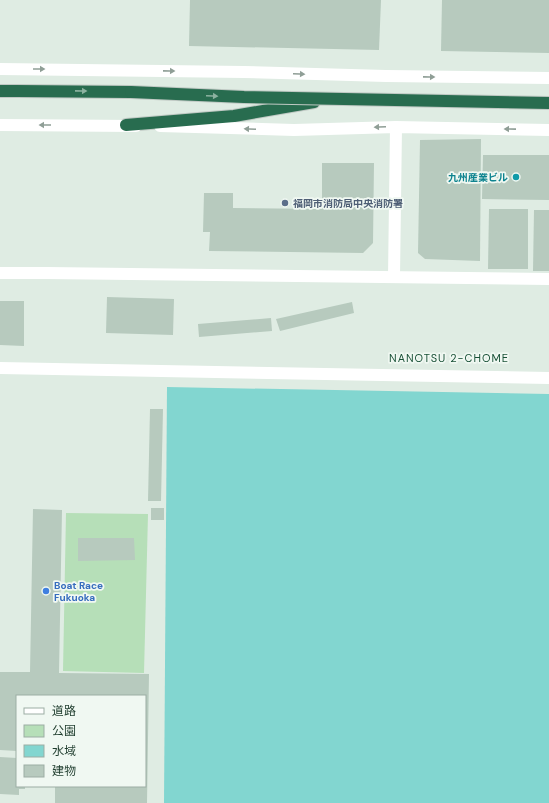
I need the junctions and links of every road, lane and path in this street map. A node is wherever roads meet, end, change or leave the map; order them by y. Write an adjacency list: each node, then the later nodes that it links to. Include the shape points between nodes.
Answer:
1 (0, 69): 2 (street, one-way to 2)
2 (549, 78)
3 (0, 91): 4 (highway, one-way to 4, bridge)
4 (549, 103): 6 (highway, bridge, via 343,97 234,116)
5 (0, 125): 6 (street, one-way to 5)
6 (126, 125): 7 (street, one-way to 6, via 294,130)
7 (396, 127): 8 (street, one-way to 7); 10 (street)
8 (549, 130)
9 (0, 273): 10 (street)
10 (394, 277): 11 (street)
11 (549, 279)
12 (0, 368): 13 (street)
13 (549, 378)

